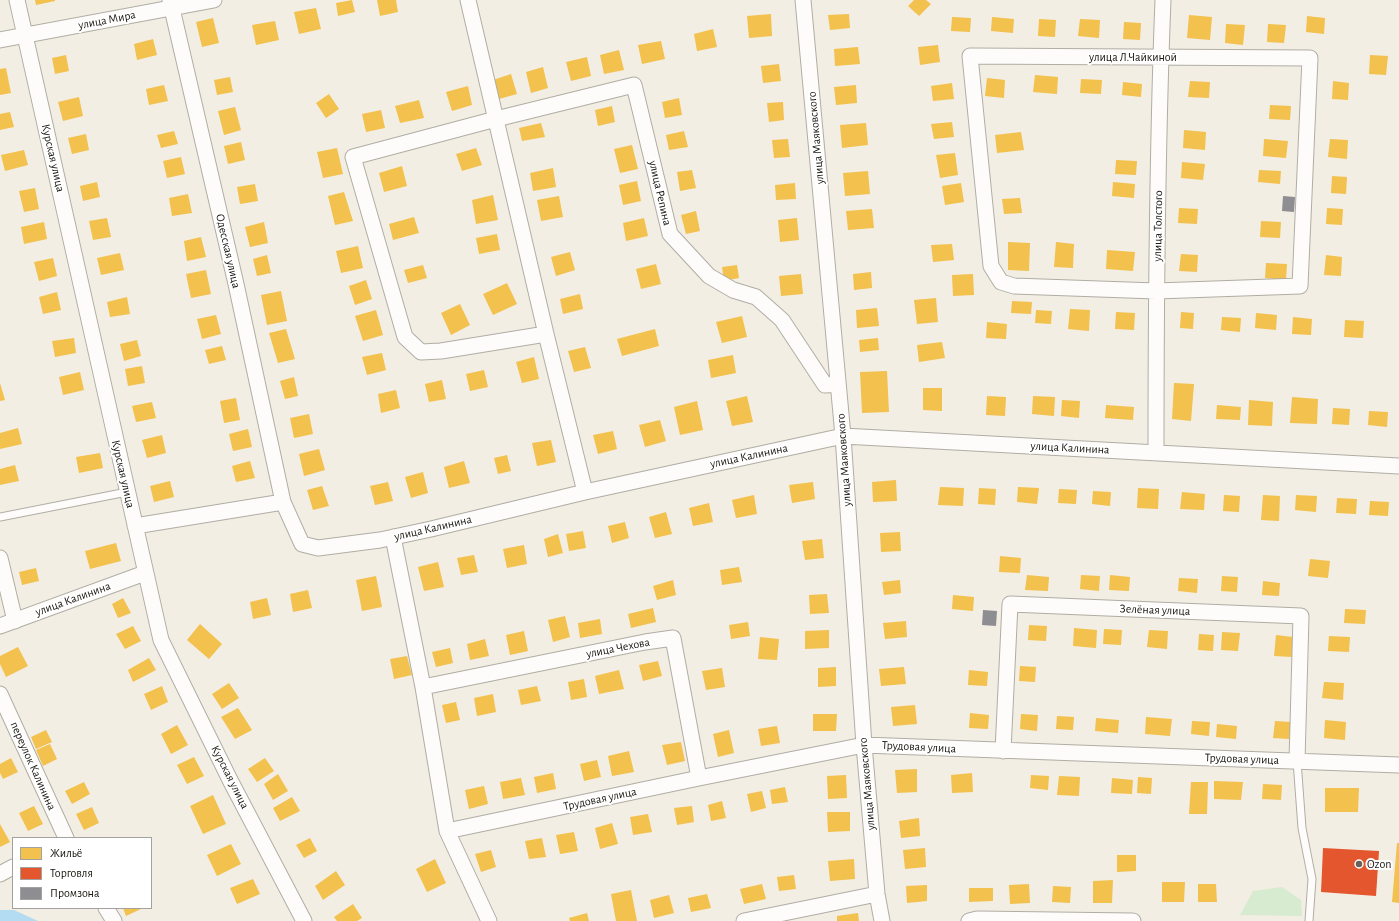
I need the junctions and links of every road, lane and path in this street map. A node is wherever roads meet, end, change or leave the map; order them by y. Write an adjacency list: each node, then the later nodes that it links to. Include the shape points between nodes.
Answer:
1 (17, 0): 7 (street, Курская улица)
2 (214, 0): 6 (street, улица Мира)
3 (468, 0): 10 (street)
4 (803, 0): 13 (street, улица Маяковского)
5 (1163, 0): 9 (street, улица Толстого)
6 (171, 4): 7 (street, улица Мира); 19 (street, Одесская улица)
7 (26, 36): 8 (street, улица Мира); 17 (street, Курская улица)
8 (0, 40)
9 (1161, 57): 11 (street, улица Толстого); 11 (street, улица Л.Чайкиной, via 1310,58 1300,286); 11 (street, улица Л.Чайкиной, via 970,56 991,266 1001,282 1014,286)
10 (496, 119): 12 (street); 12 (street, улица Репина, via 353,157 405,337 421,352); 13 (street, улица Репина, via 634,85 670,234 709,276 733,290 756,296 782,320 825,385)
11 (1156, 291): 15 (street, улица Толстого)
12 (546, 334): 18 (street)
13 (838, 384): 14 (street, улица Маяковского)
14 (843, 436): 15 (street, улица Калинина); 18 (street, улица Калинина); 29 (street, улица Маяковского)
15 (1156, 452): 16 (street, улица Калинина)
16 (1399, 466)
17 (127, 492): 20 (lane); 21 (street, Курская улица)
18 (585, 492): 22 (street, улица Калинина)
19 (283, 502): 21 (street); 22 (street, улица Калинина, via 302,544 318,548)
20 (0, 517)
21 (135, 526): 24 (street, Курская улица)
22 (394, 537): 27 (street)
23 (0, 558): 25 (street)
24 (145, 572): 25 (street, улица Калинина); 41 (street, Курская улица, via 161,640 230,780)
25 (15, 621): 26 (street, улица Калинина)
26 (0, 626)
27 (423, 687): 33 (street, улица Чехова, via 673,638); 34 (street)
28 (0, 694): 35 (street, переулок Калинина)
29 (864, 745): 30 (street, Трудовая улица); 33 (street, Трудовая улица); 38 (street, улица Маяковского)
30 (1004, 751): 31 (street, Трудовая улица); 31 (street, Зелёная улица, via 1010,604 1301,616)
31 (1297, 761): 32 (street, Трудовая улица); 47 (lane, via 1302,828 1312,879)
32 (1399, 765)
33 (699, 778): 34 (street, Трудовая улица)
34 (447, 831): 42 (street)
35 (66, 837)
36 (12, 868): 37 (street)
37 (0, 874)
38 (877, 894): 43 (street); 44 (street, улица Маяковского)
39 (107, 909): 40 (street)
40 (114, 921)
41 (304, 921)
42 (489, 921)
43 (744, 921)
44 (882, 921)
45 (969, 921): 46 (street)
46 (1133, 921)
47 (1309, 921)

